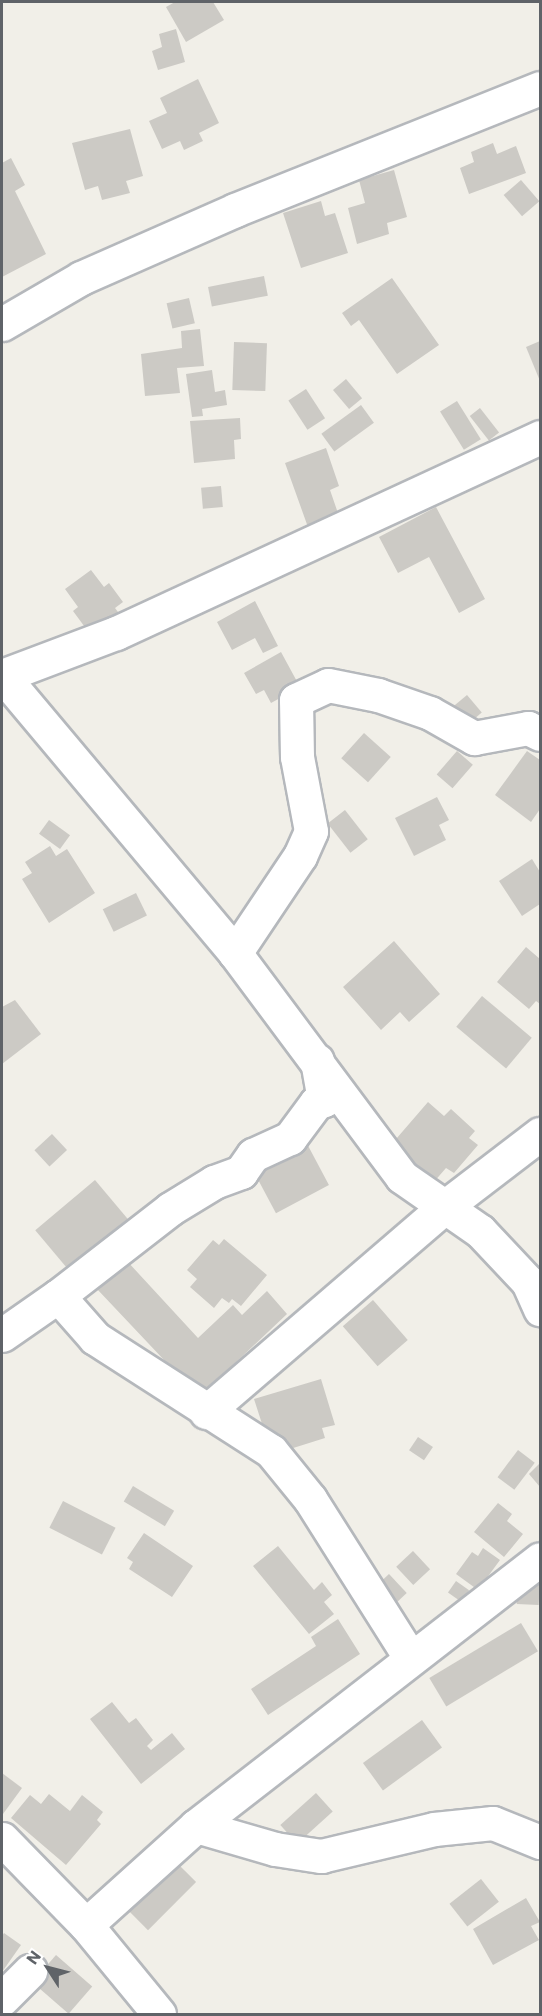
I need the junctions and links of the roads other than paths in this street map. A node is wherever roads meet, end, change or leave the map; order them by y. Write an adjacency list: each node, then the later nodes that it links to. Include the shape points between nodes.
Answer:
1 (540, 88): 2 (street, via 235,210 81,279)
2 (2, 324)
3 (540, 437): 4 (street, via 116,633)
4 (2, 676): 6 (street)
5 (540, 734): 6 (street, via 528,728 474,738 430,713 378,695 328,685 296,700 297,757 311,831 300,856)
6 (235, 953): 7 (street)
7 (316, 1057): 9 (street, via 402,1176); 10 (street, via 324,1100 316,1103 290,1138 253,1155 241,1172 214,1182 170,1209)
8 (540, 1134): 9 (street)
9 (447, 1205): 11 (street, via 480,1232 528,1282); 13 (street)
10 (58, 1296): 12 (street); 13 (street, via 95,1338)
11 (540, 1309)
12 (2, 1335)
13 (206, 1412): 15 (street, via 271,1451 310,1499)
14 (540, 1559): 15 (street)
15 (410, 1657): 16 (street)
16 (196, 1826): 18 (street, via 275,1849 321,1856 434,1829 493,1823); 19 (street)
17 (2, 1839): 19 (street)
18 (540, 1842)
19 (86, 1925): 22 (street)
20 (30, 1971): 21 (street)
21 (2, 1999)
22 (159, 2014)

